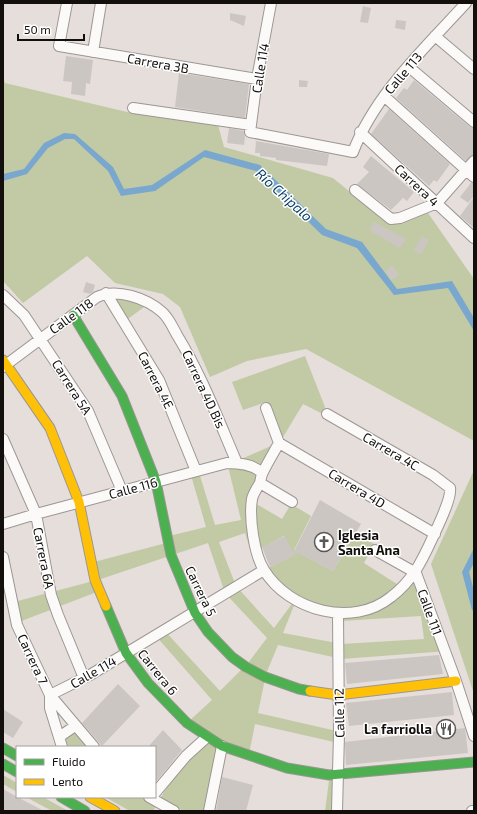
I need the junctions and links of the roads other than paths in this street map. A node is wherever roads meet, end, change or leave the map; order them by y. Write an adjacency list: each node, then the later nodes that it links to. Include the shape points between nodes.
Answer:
1 (67, 3): 8 (street, Carrera 3B, via 59,46)
2 (101, 3): 8 (street)
3 (271, 3): 11 (street, Calle 114)
4 (466, 3): 7 (street, Calle 113)
5 (472, 3): 6 (street)
6 (474, 5)
7 (435, 36): 9 (street, Calle 113); 10 (street)
8 (93, 52): 11 (street, Carrera 3B)
9 (409, 67): 12 (street, Calle 113); 14 (street)
10 (474, 69)
11 (257, 79): 15 (street, Calle 114)
12 (384, 96): 16 (street, Calle 113); 18 (street)
13 (133, 108): 15 (street)
14 (474, 122)
15 (251, 129): 16 (street, Calle 113, via 353,152)
16 (360, 132): 20 (street, Carrera 4)
17 (474, 161): 18 (street)
18 (470, 173): 20 (street)
19 (355, 190): 20 (street, via 391,219 400,218)
20 (437, 203): 21 (street, Carrera 4)
21 (474, 238)
22 (106, 293): 24 (street, Calle 118, via 137,297); 25 (street, Calle 118); 33 (street, Carrera 4E, via 159,380)
23 (3, 295): 26 (street, Carrera 5A, via 24,315)
24 (149, 302): 32 (street, Carrera 4D Bis, via 164,313 194,364)
25 (73, 315): 26 (street, Calle 118); 35 (street, Carrera 5, via 122,396)
26 (40, 338): 27 (street, Calle 118); 36 (street, Carrera 5A, via 88,411)
27 (4, 364): 38 (street, Carrera 6, via 50,428)
28 (266, 408): 31 (street)
29 (327, 414): 37 (street, Carrera 4C, via 432,474 447,484)
30 (3, 439): 40 (street, Carrera 6A)
31 (280, 443): 34 (street); 42 (street, Carrera 4D)
32 (237, 463): 33 (street, Calle 116); 34 (street, Calle 116, via 258,469)
33 (196, 471): 35 (street, Calle 116)
34 (261, 478): 39 (street, Calle 116); 45 (street, via 252,498 252,525 256,550)
35 (156, 482): 36 (street, Calle 116); 47 (street, Carrera 5, via 171,555)
36 (122, 491): 38 (street, Calle 116)
37 (451, 491): 42 (street, Calle 111)
38 (79, 502): 40 (street, Calle 116); 49 (street, Carrera 6, via 95,580)
39 (292, 502)
40 (36, 514): 41 (street, Calle 116); 50 (street, Carrera 6A, via 51,595)
41 (3, 524)
42 (435, 534): 46 (street, Calle 111)
43 (375, 550): 46 (street)
44 (3, 557): 52 (street, Carrera 7, via 17,625)
45 (264, 570): 47 (street, Calle 114); 48 (street, via 279,588 293,598)
46 (416, 573): 48 (street, via 390,598 367,610); 51 (street, Calle 111)
47 (195, 612): 49 (street, Calle 114); 53 (street, Carrera 5, via 208,632 232,657 246,667 299,689)
48 (338, 614): 53 (street, Calle 112)
49 (126, 653): 50 (street, Calle 114); 56 (street, Carrera 6, via 171,708)
50 (84, 678): 52 (street, Calle 114)
51 (456, 681): 53 (street, Carrera 5); 55 (street, Calle 111)
52 (50, 695): 54 (street, Carrera 7); 57 (street, via 50,708)
53 (338, 695): 65 (street, Calle 112)
54 (75, 726): 57 (street); 58 (street, Carrera 7)
55 (474, 736)
56 (207, 737): 59 (street, Carrera 6); 66 (street, via 186,756)
57 (60, 742)
58 (93, 746)
59 (222, 746): 65 (street, Carrera 6, via 287,768); 73 (street)
60 (3, 748): 61 (street)
61 (16, 755)
62 (474, 762): 65 (street, Carrera 6)
63 (3, 764): 64 (street)
64 (16, 771)
65 (339, 776): 74 (street, Calle 112)
66 (156, 792)
67 (62, 798): 70 (street)
68 (92, 798): 71 (street)
69 (154, 798): 72 (street)
70 (85, 811)
71 (115, 811)
72 (174, 811)
73 (209, 811)
74 (337, 811)

